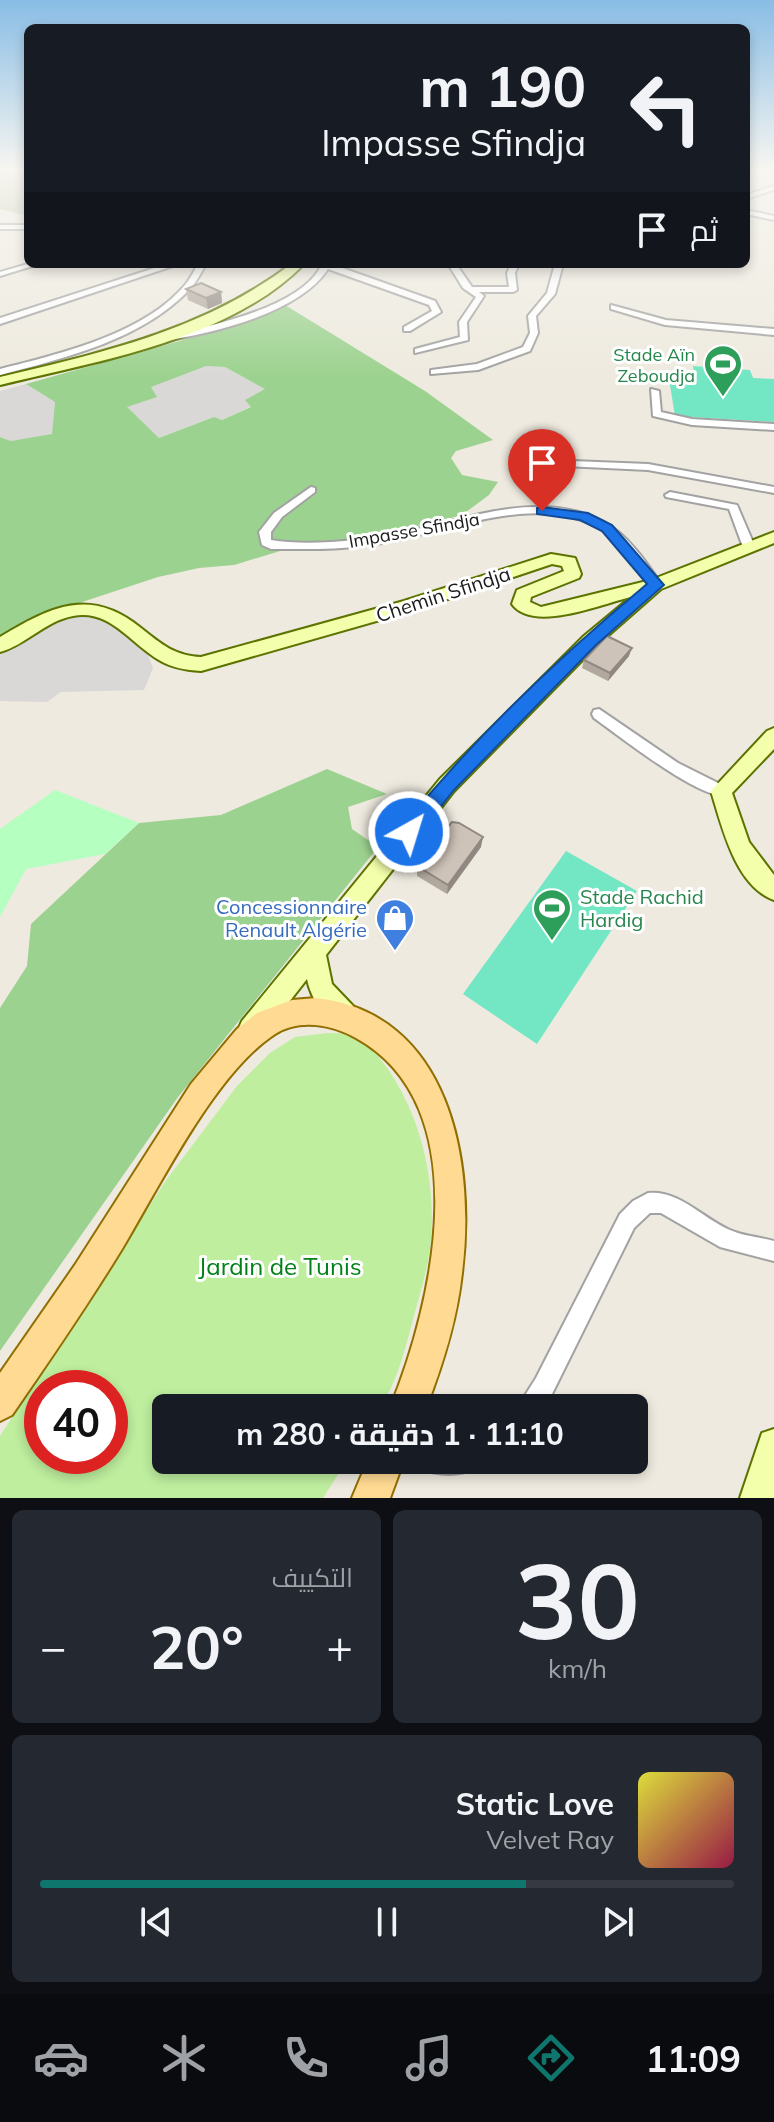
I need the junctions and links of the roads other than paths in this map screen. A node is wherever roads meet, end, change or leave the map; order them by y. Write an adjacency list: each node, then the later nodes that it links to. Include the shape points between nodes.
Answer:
1 (24, 267): 10 (street)
2 (163, 268): 13 (street)
3 (199, 268): 18 (street, via 179,296 138,324)
4 (294, 268): 16 (street, via 240,307)
5 (324, 268): 16 (street, via 298,293 216,328)
6 (334, 268): 14 (street, via 432,303 437,312)
7 (455, 268): 11 (street)
8 (513, 268): 11 (street, via 513,290)
9 (558, 268): 19 (street, via 551,294 532,316 534,333 527,349 478,367)
10 (0, 274)
11 (473, 289): 17 (street, via 480,296 463,322 465,338)
12 (614, 307): 15 (street, via 665,322)
13 (0, 321)
14 (407, 329)
15 (774, 332)
16 (162, 339): 20 (street)
17 (418, 351)
18 (0, 372)
19 (434, 372)
20 (0, 381)
21 (654, 391): 22 (street, via 656,414 692,422)
22 (774, 427)
23 (547, 463): 25 (street, via 648,467)
24 (311, 490): 29 (street, Impasse Sfindja, via 271,524 263,535 268,544 369,542 498,516 555,511 607,528)
25 (774, 490)
26 (670, 495): 28 (street, via 733,507)
27 (774, 537): 28 (street, Chemin Sfindja)
28 (749, 547): 29 (street, Chemin Sfindja)
29 (656, 585): 30 (street, Chemin Sfindja, via 541,613 525,609 520,598 525,592 573,574 569,562 554,558 409,606 201,664 166,659 108,612 82,608 43,621); 35 (street, via 590,641 447,785)
30 (0, 646)
31 (599, 714): 33 (street, via 673,767)
32 (774, 736): 33 (street)
33 (721, 791): 34 (street, via 736,844)
34 (774, 890)
35 (313, 952): 36 (street, via 321,990); 37 (street)
36 (344, 1015): 37 (main road, via 311,1010 288,1014); 39 (main road, via 395,1045 432,1102 448,1156 451,1243 437,1319)
37 (246, 1036): 41 (main road, via 187,1116)
38 (774, 1251): 40 (street, via 727,1240 665,1204 640,1205)
39 (413, 1394)
40 (538, 1394)
41 (0, 1403)
42 (774, 1445): 45 (street)
43 (380, 1474): 44 (main road)
44 (371, 1498)
45 (757, 1498)

